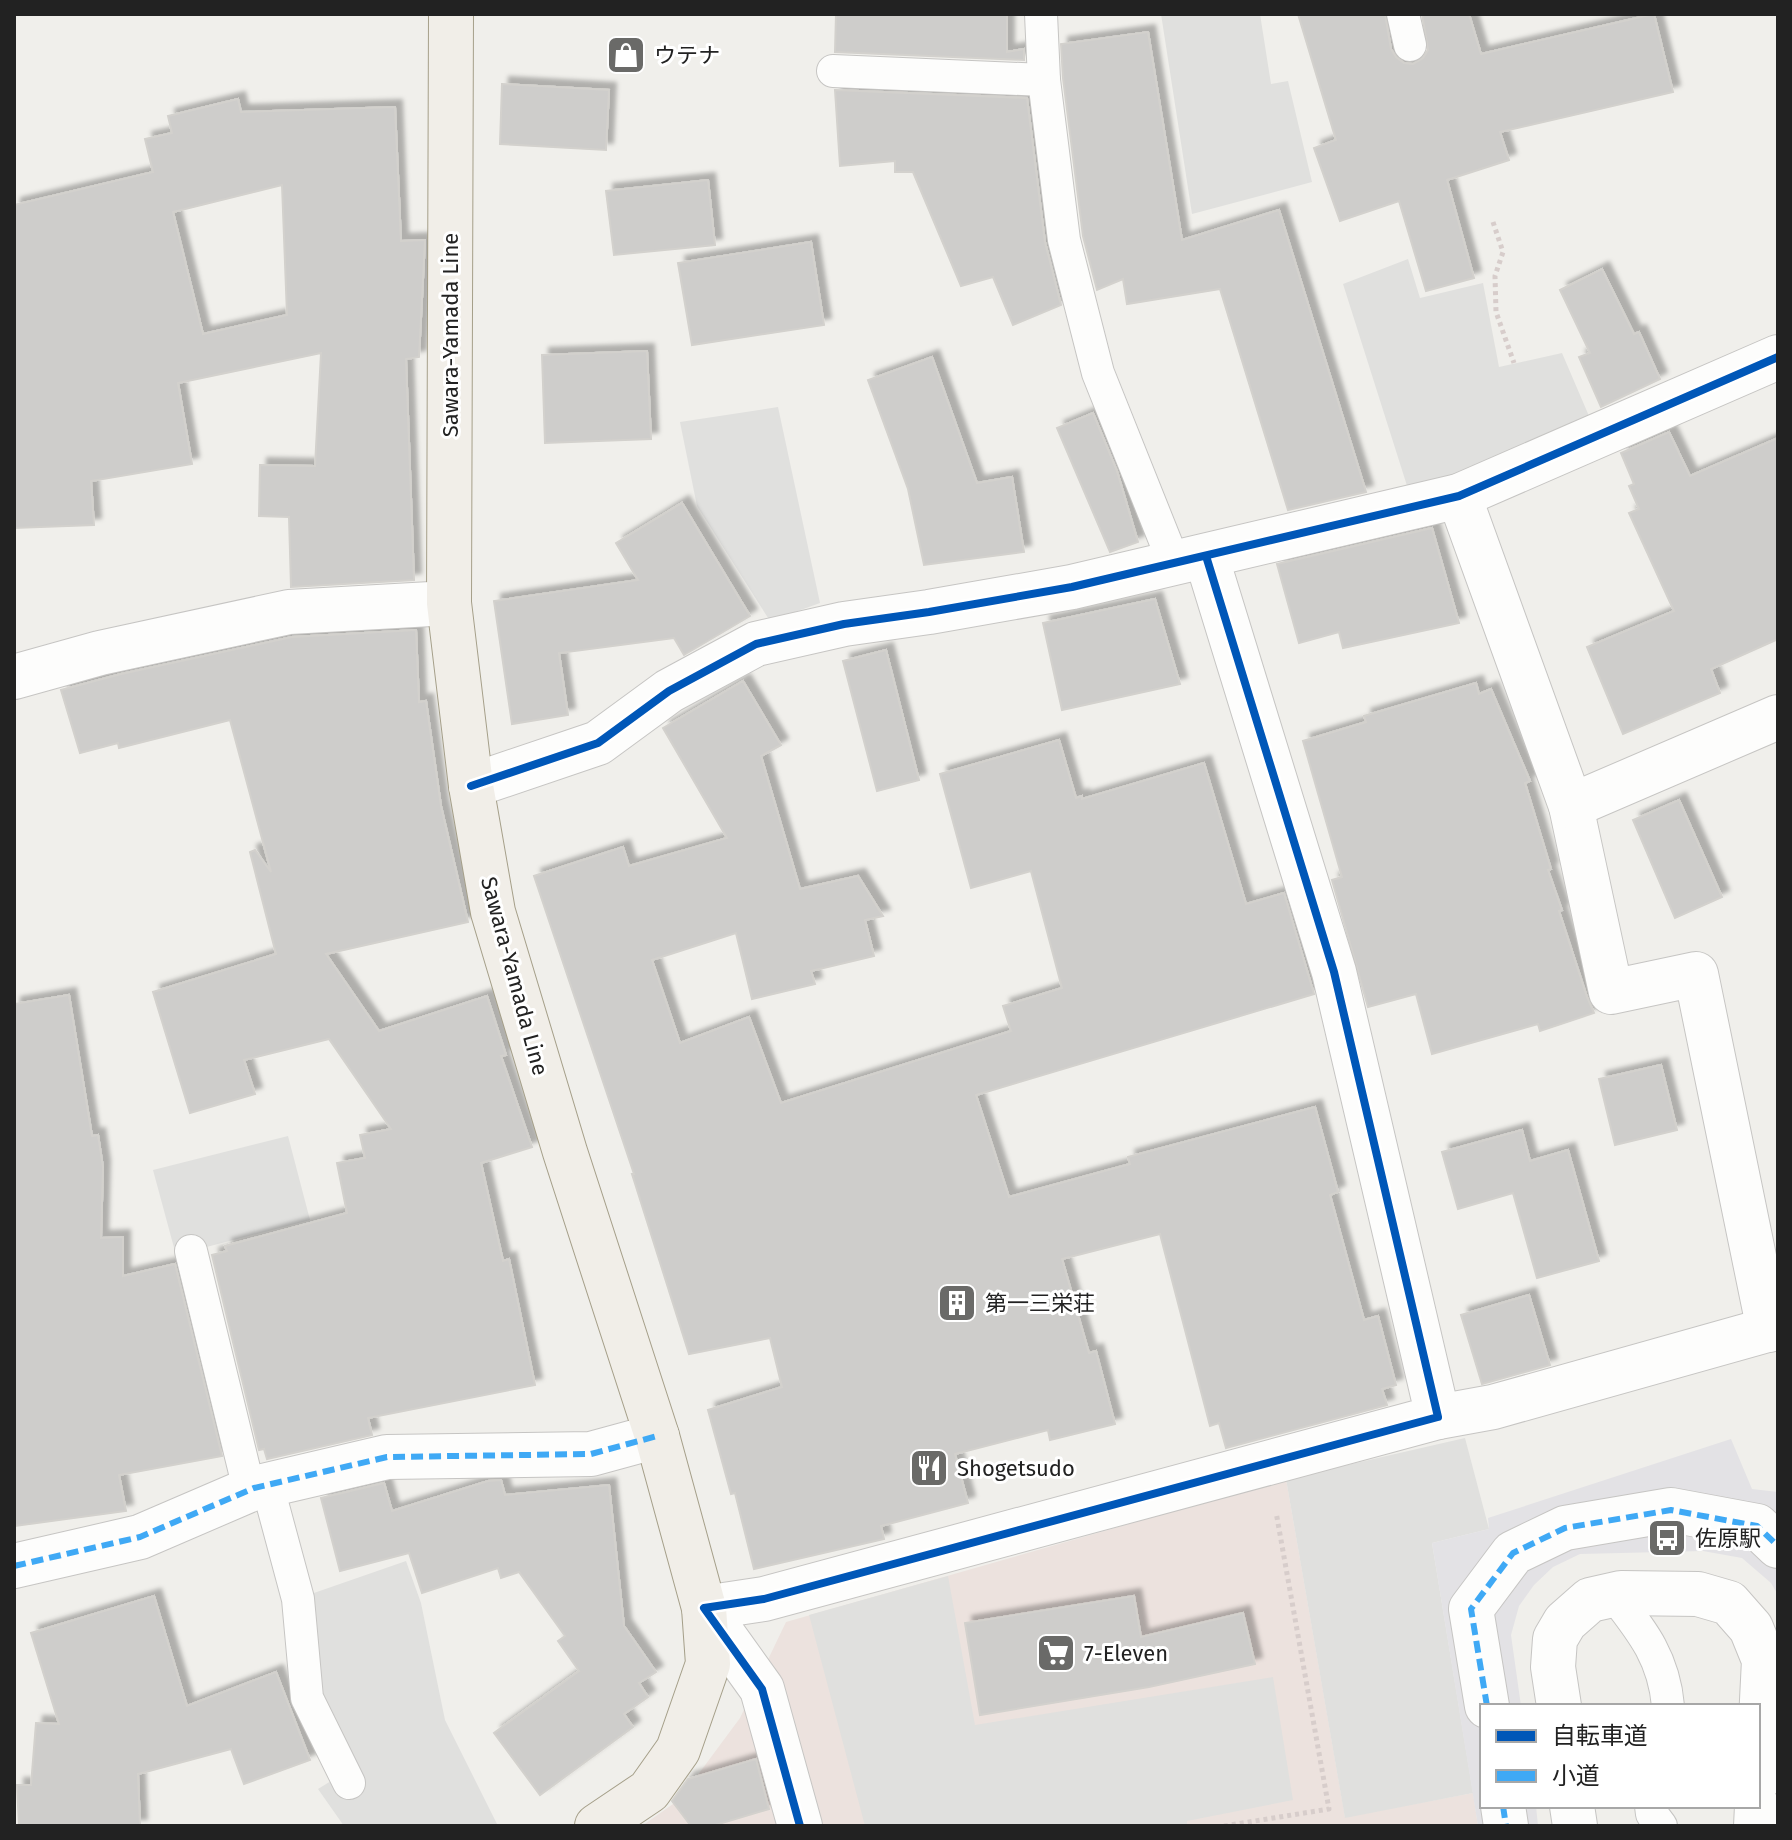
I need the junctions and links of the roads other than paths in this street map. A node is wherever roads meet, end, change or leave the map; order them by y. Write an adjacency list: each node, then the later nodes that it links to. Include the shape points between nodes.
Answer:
1 (451, 14): 8 (main road, Sawara-Yamada Line)
2 (1041, 14): 4 (lane)
3 (833, 71): 4 (lane)
4 (1044, 80): 7 (lane, via 1064,240 1098,373)
5 (1778, 357): 6 (street)
6 (1459, 496): 7 (street); 12 (street)
7 (1190, 559): 11 (street, via 1072,587 844,624 756,644 669,691 598,743); 15 (street, via 1334,972)
8 (449, 603): 9 (street, via 289,612); 11 (main road, Sawara-Yamada Line)
9 (14, 677)
10 (1778, 717): 12 (street)
11 (471, 786): 16 (main road, Sawara-Yamada Line, via 493,912)
12 (1571, 806): 14 (street, via 1611,992 1696,974)
13 (191, 1251): 17 (lane)
14 (1774, 1328): 15 (street, via 1493,1407)
15 (1438, 1417): 21 (street, via 764,1599)
16 (657, 1436): 17 (street, via 591,1454 387,1457); 21 (main road, Sawara-Yamada Line)
17 (258, 1487): 19 (street, via 140,1537); 26 (lane, via 298,1599 307,1698)
18 (1778, 1546): 22 (street, via 1757,1526 1671,1510 1565,1528 1513,1553 1471,1609)
19 (14, 1566)
20 (1614, 1595): 23 (street, via 1590,1600 1555,1639); 24 (lane, via 1650,1642 1666,1682); 25 (street, via 1698,1594 1729,1603 1751,1628 1764,1660)
21 (704, 1608): 28 (main road, Sawara-Yamada Line, via 708,1664 678,1750 649,1791); 29 (street, via 762,1689)
22 (1487, 1704)
23 (1559, 1704)
24 (1668, 1704)
25 (1760, 1740)
26 (349, 1783)
27 (1651, 1808): 30 (lane)
28 (597, 1826)
29 (800, 1826)
30 (1661, 1826)

